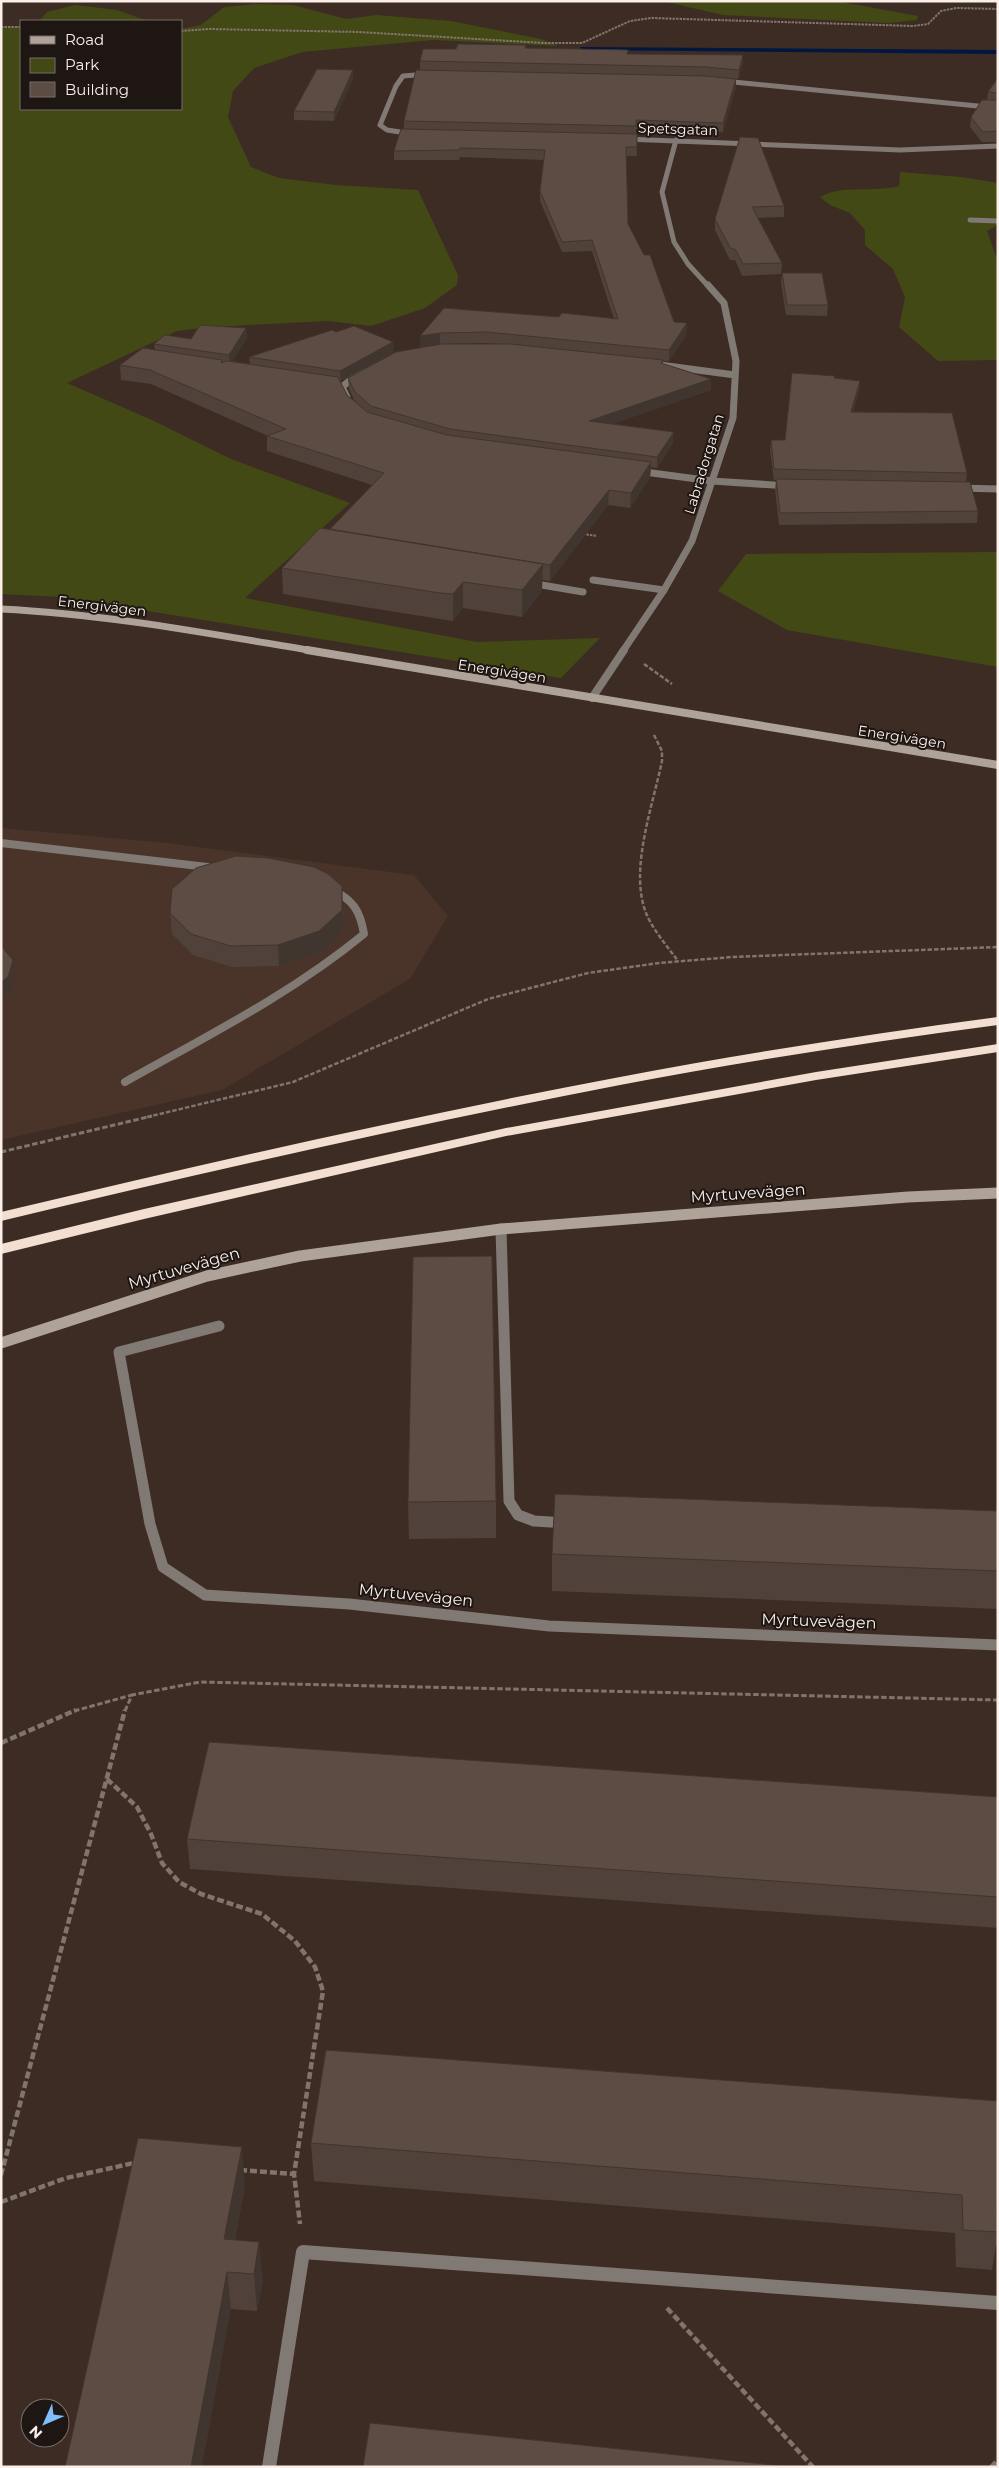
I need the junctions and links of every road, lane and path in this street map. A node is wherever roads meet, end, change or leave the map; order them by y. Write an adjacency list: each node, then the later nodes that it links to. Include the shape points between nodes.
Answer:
1 (998, 9): 4 (path, via 956,8 941,11 928,24 913,26 651,18 630,21 582,43 359,32)
2 (1, 27): 3 (path)
3 (20, 27)
4 (182, 31)
5 (434, 74): 8 (street, via 403,76 380,125 402,134)
6 (714, 81): 7 (street)
7 (998, 108)
8 (421, 134)
9 (614, 138): 10 (street, Spetsgatan)
10 (676, 140): 11 (street, Spetsgatan, via 900,150); 16 (street, Labradorgatan, via 662,192 674,242 688,264 724,303 733,342)
11 (998, 146)
12 (970, 220): 13 (street)
13 (998, 222)
14 (378, 364): 18 (street, via 360,372)
15 (648, 364): 16 (street)
16 (735, 375): 21 (street, Labradorgatan, via 733,418)
17 (332, 385): 18 (street)
18 (342, 387): 19 (street)
19 (351, 406)
20 (634, 470): 21 (street)
21 (712, 481): 22 (street); 29 (street, Labradorgatan, via 692,541)
22 (800, 486)
23 (948, 488): 24 (street)
24 (998, 489)
25 (578, 533): 26 (path)
26 (597, 536)
27 (593, 580): 29 (street)
28 (517, 581): 30 (street)
29 (664, 590): 33 (street, Labradorgatan)
30 (583, 592)
31 (1, 609): 33 (street, Energivägen, via 42,611 185,630)
32 (638, 661): 34 (path, via 674,686 675,695)
33 (592, 698): 34 (street, Energivägen)
34 (663, 710): 35 (street, Energivägen); 40 (path, via 653,733 662,752 662,761 641,862 640,888 646,912)
35 (998, 765)
36 (1, 843): 37 (street)
37 (225, 868)
38 (325, 886): 43 (street, via 350,898 360,910 364,934 338,957 278,995)
39 (998, 946): 40 (path)
40 (678, 961): 44 (path, via 588,973 518,989 477,1002 340,1065 293,1082)
41 (998, 1020): 46 (highway, via 794,1050 489,1106)
42 (998, 1048): 48 (highway, via 816,1076 506,1132)
43 (125, 1082)
44 (1, 1152)
45 (998, 1193): 47 (street, Myrtuvevägen)
46 (1, 1217)
47 (500, 1229): 50 (street, Myrtuvevägen, via 300,1256 207,1276); 51 (street, via 509,1501 518,1515 534,1521)
48 (1, 1249)
49 (219, 1326): 52 (street, Myrtuvevägen, via 119,1352 150,1524 163,1568 205,1595 349,1604 549,1626)
50 (1, 1344)
51 (583, 1523)
52 (998, 1645)
53 (132, 1695): 54 (path, via 200,1682); 55 (path, via 80,1708); 56 (path, via 122,1717)
54 (998, 1700)
55 (1, 1743)
56 (107, 1779): 59 (path, via 137,1807 162,1863 179,1882 201,1894 262,1914 295,1941 316,1967 323,1991); 60 (path)
57 (142, 2162): 61 (path, via 52,2181)
58 (237, 2170): 59 (path)
59 (294, 2174): 62 (path)
60 (1, 2175)
61 (1, 2202)
62 (303, 2252): 63 (street); 66 (street)
63 (637, 2277): 64 (street); 67 (path)
64 (998, 2303)
65 (998, 2460): 68 (path)
66 (269, 2467)
67 (813, 2467)
68 (991, 2467)

